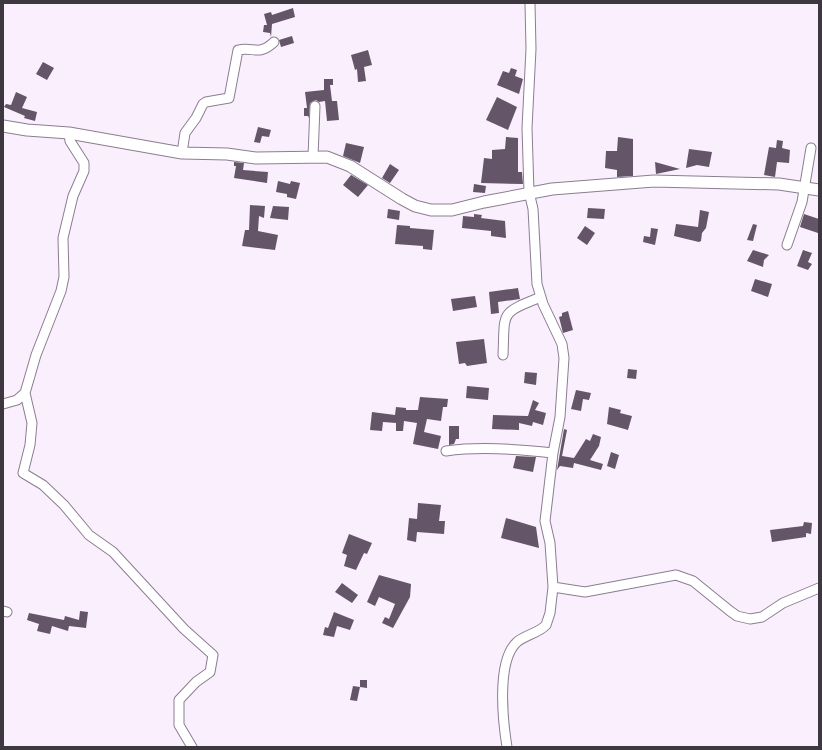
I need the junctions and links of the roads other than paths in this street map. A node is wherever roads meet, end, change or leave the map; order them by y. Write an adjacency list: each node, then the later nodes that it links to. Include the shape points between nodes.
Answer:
1 (530, 3): 11 (street, via 531,49 527,128)
2 (274, 42): 7 (street, via 266,49 257,51 238,49 228,98 203,104 185,133)
3 (315, 106): 8 (street)
4 (3, 126): 5 (main road)
5 (69, 133): 7 (main road); 15 (street, via 70,142 84,163 84,171 73,196 63,238 64,277)
6 (810, 148): 9 (street)
7 (182, 153): 8 (main road, via 227,154 256,158)
8 (313, 157): 11 (main road, via 334,159 350,166 402,199 424,208 452,210)
9 (804, 187): 10 (main road); 11 (main road, via 733,182 654,181); 12 (street)
10 (819, 190)
11 (529, 192): 13 (street, via 533,209 537,284)
12 (787, 245)
13 (541, 297): 14 (street, via 507,313 504,319); 18 (street, via 562,344 564,358 560,417)
14 (503, 355)
15 (25, 393): 16 (street, via 17,400); 21 (street, via 32,422 30,445 23,473 44,485 89,535 114,552 184,629 213,655 210,672 196,682 180,700 179,725)
16 (3, 404)
17 (446, 450): 18 (street, via 461,448)
18 (553, 453): 19 (street, via 545,521 550,543)
19 (553, 587): 20 (street, via 585,592 676,575 693,581 737,616 750,619 762,617 783,603); 22 (street, via 546,625 517,642 505,666 503,713)
20 (819, 588)
21 (192, 747)
22 (507, 747)

